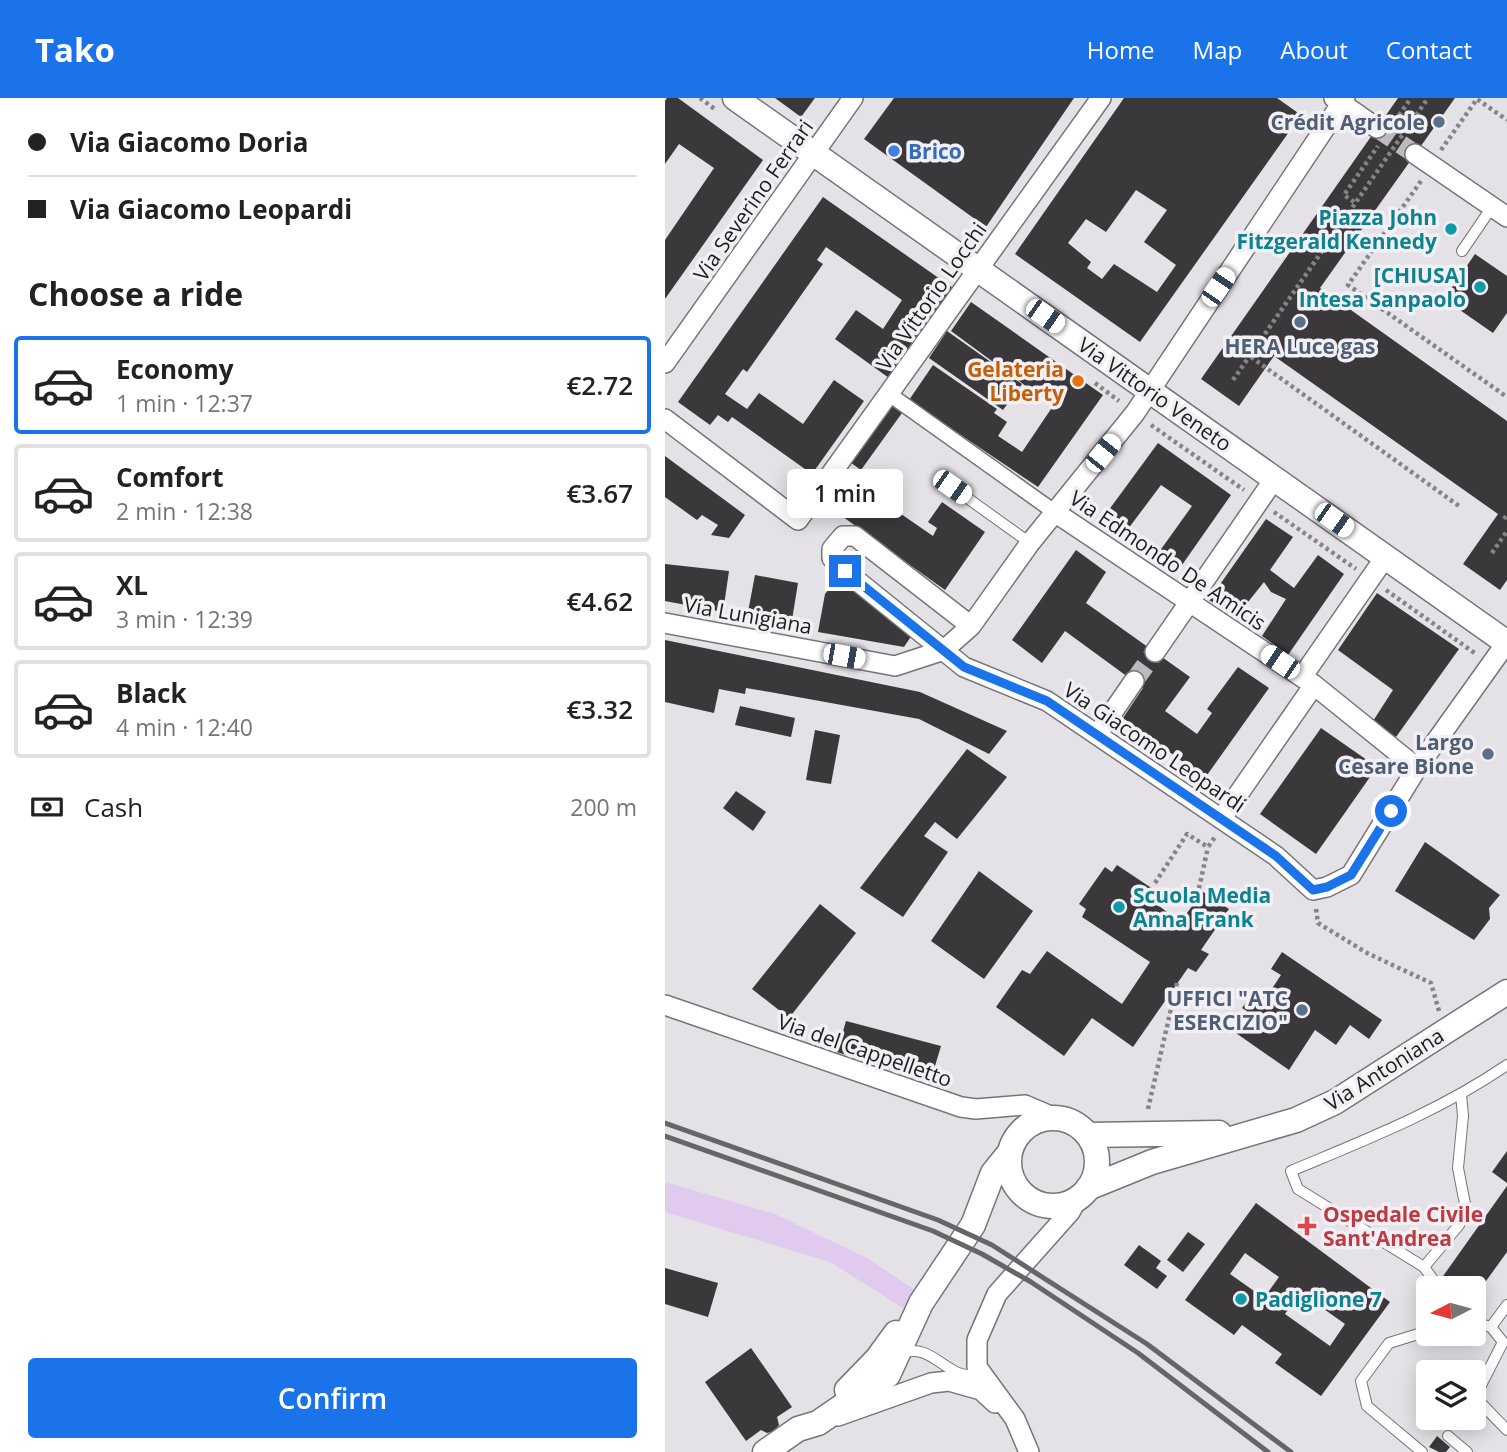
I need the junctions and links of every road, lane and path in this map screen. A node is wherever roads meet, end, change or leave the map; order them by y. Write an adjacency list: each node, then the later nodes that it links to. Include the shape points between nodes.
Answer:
1 (734, 98): 10 (street, Via Vittorio Veneto)
2 (853, 98): 10 (street, Via Severino Ferrari)
3 (1101, 98): 17 (street, Via Vittorio Locchi)
4 (1411, 98): 7 (path)
5 (1427, 98): 14 (path)
6 (1340, 100): 9 (street); 21 (street)
7 (1403, 109)
8 (1507, 120): 12 (path, via 1477,99)
9 (1377, 128)
10 (814, 154): 17 (street, Via Vittorio Veneto); 19 (street, Via Severino Ferrari)
11 (1415, 154): 12 (street)
12 (1431, 165): 15 (street); 23 (path, via 1348,285)
13 (1356, 177): 14 (path, via 1344,195)
14 (1354, 202): 18 (path)
15 (1500, 212): 16 (lane)
16 (1462, 251)
17 (977, 269): 21 (street, Via Vittorio Veneto); 22 (street, Via Vittorio Locchi)
18 (1251, 356): 20 (path); 27 (path)
19 (665, 363)
20 (1233, 380)
21 (1149, 391): 25 (street, Via Vittorio Veneto); 28 (street)
22 (889, 394): 24 (street, Via Vittorio Locchi, via 798,520); 28 (street, Via Edmondo De Amicis)
23 (1507, 397)
24 (665, 419)
25 (1275, 478): 32 (street, Via Vittorio Veneto); 33 (street)
26 (952, 487): 30 (lane)
27 (1459, 506)
28 (1056, 513): 30 (street); 33 (street, Via Edmondo De Amicis)
29 (1507, 531): 31 (path)
30 (1030, 543): 35 (street)
31 (1492, 553)
32 (1386, 556): 36 (street, Via Vittorio Veneto); 40 (street)
33 (1190, 602): 38 (street); 40 (street, Via Edmondo De Amicis)
34 (665, 623): 37 (street, Via Lunigiana, via 895,666)
35 (971, 626): 37 (street); 37 (street, Via Giacomo Leopardi, via 855,536 847,534 840,539 832,558)
36 (1507, 642): 42 (street)
37 (944, 650): 41 (street, Via Giacomo Leopardi, via 964,667 1047,701)
38 (1155, 652)
39 (1134, 681): 41 (street)
40 (1308, 681): 42 (street, Via Edmondo De Amicis); 43 (street)
41 (1097, 735): 43 (street, Via Giacomo Leopardi)
42 (1417, 768): 46 (street, via 1351,875)
43 (1223, 820): 44 (path); 46 (street, Via Giacomo Leopardi, via 1293,869)
44 (1208, 847): 45 (path, via 1187,834); 47 (path)
45 (1155, 883)
46 (1313, 890): 51 (path, via 1318,923 1367,953 1431,983)
47 (1196, 902)
48 (1177, 983): 54 (path)
49 (1507, 992): 51 (street, Via Antoniana)
50 (665, 1005): 55 (street, Via del Cappelletto, via 961,1107 1025,1105)
51 (1445, 1031): 56 (street, Via Antoniana, via 1335,1102)
52 (1507, 1065): 53 (lane)
53 (1461, 1094): 62 (lane, via 1458,1168 1465,1204 1459,1225); 62 (lane, via 1291,1171 1298,1189)
54 (1148, 1109)
55 (1053, 1117): 57 (street, via 1066,1119); 58 (street, via 1025,1127)
56 (1255, 1133): 57 (street, Via Antoniana); 60 (street, Via Antoniana, via 1152,1162)
57 (1088, 1135): 60 (street, via 1097,1161 1095,1175)
58 (1010, 1152): 59 (street, via 1009,1166); 61 (street, via 993,1173)
59 (1021, 1192): 60 (street, via 1048,1206 1063,1205); 61 (street, via 1008,1196)
60 (1083, 1193): 70 (street, via 997,1294 977,1340 977,1367)
61 (973, 1225): 64 (street)
62 (1424, 1267): 63 (lane)
63 (1430, 1276)
64 (922, 1303): 69 (street); 69 (street, via 904,1321)
65 (1507, 1306): 67 (lane)
66 (1486, 1326): 67 (lane)
67 (1491, 1327): 73 (lane, via 1503,1342 1475,1397)
68 (1416, 1335): 77 (lane, via 1389,1343 1361,1381 1367,1406)
69 (893, 1366): 70 (lane, via 912,1349 959,1374); 71 (street, via 931,1383 949,1381 981,1390); 72 (street); 72 (street)
70 (984, 1376): 71 (street)
71 (1015, 1419): 76 (street)
72 (813, 1426): 75 (street, via 798,1429)
73 (1507, 1430)
74 (1448, 1436): 78 (lane)
75 (765, 1452)
76 (1029, 1452)
77 (1422, 1452)
78 (1467, 1452)

